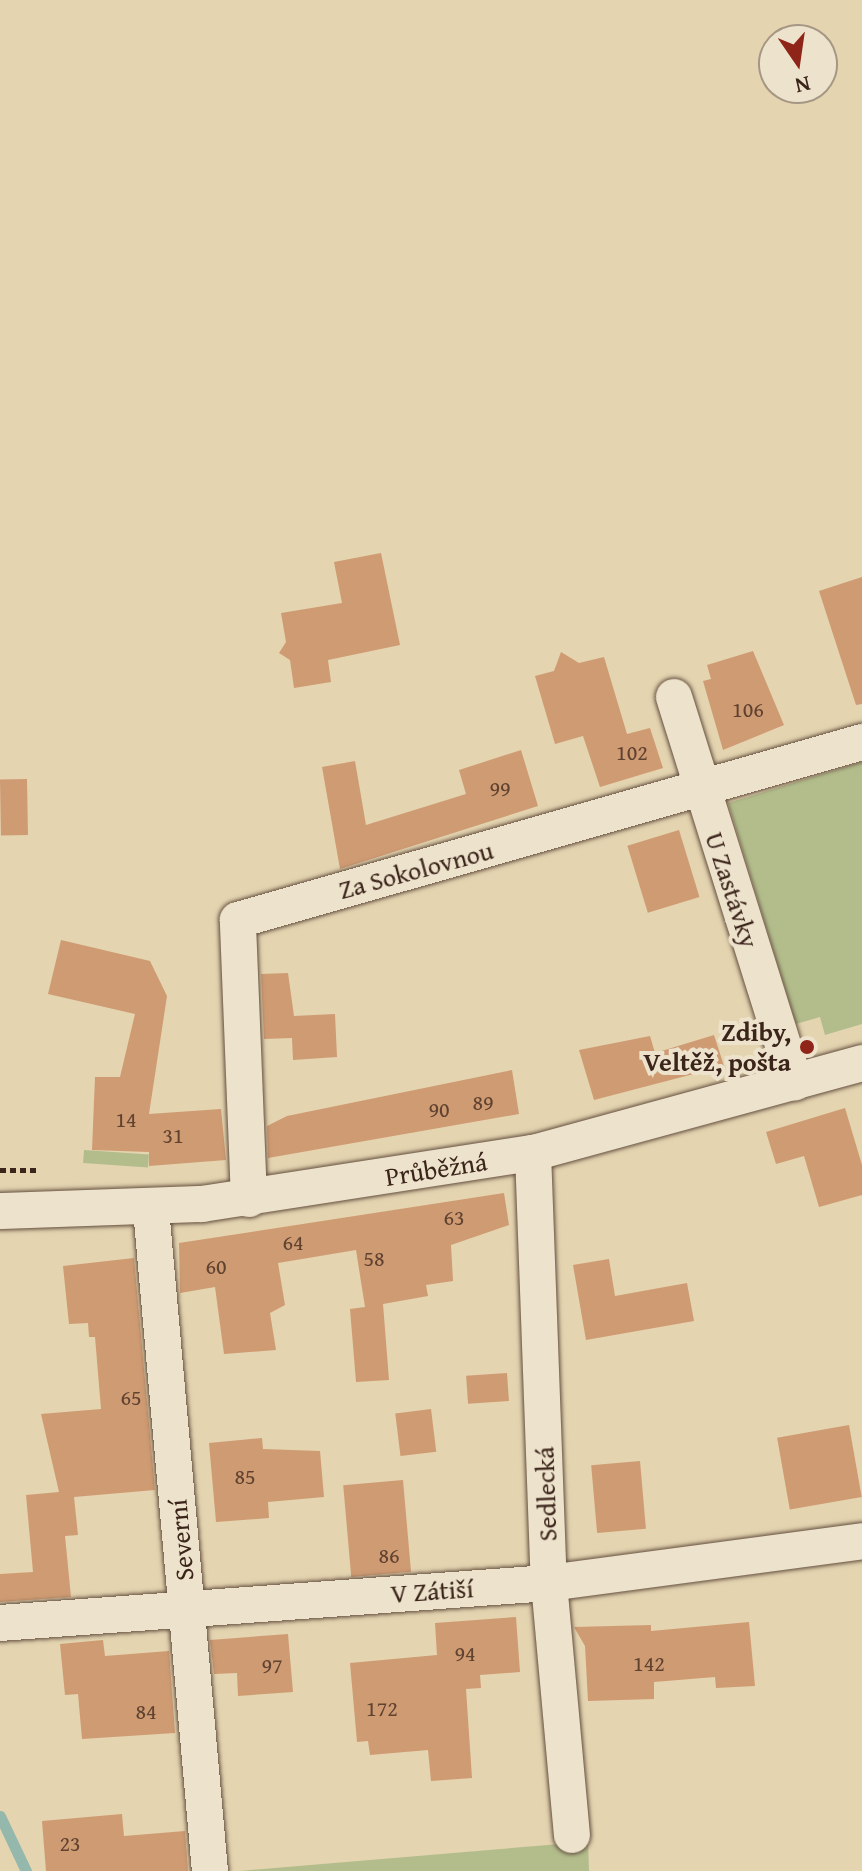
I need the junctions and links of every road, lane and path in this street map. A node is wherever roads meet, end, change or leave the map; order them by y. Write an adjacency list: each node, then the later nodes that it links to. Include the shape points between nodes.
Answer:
1 (674, 697): 3 (street, U Zastávky)
2 (862, 742): 3 (street, Za Sokolovnou)
3 (700, 792): 5 (street, U Zastávky); 9 (street, Za Sokolovnou, via 238,920)
4 (862, 1063): 5 (street, Průběžná)
5 (795, 1082): 6 (street, Průběžná)
6 (533, 1153): 9 (street, Průběžná); 13 (street, Sedlecká)
7 (0, 1170): 8 (path)
8 (48, 1170)
9 (249, 1199): 10 (street, Průběžná)
10 (151, 1209): 11 (street, Průběžná); 14 (street, Severní)
11 (0, 1211)
12 (862, 1541): 13 (street, V Zátiší)
13 (549, 1583): 14 (street, V Zátiší); 16 (street, Sedlecká)
14 (186, 1607): 15 (street, V Zátiší); 17 (street, Severní)
15 (0, 1623)
16 (572, 1835)
17 (210, 1871)

